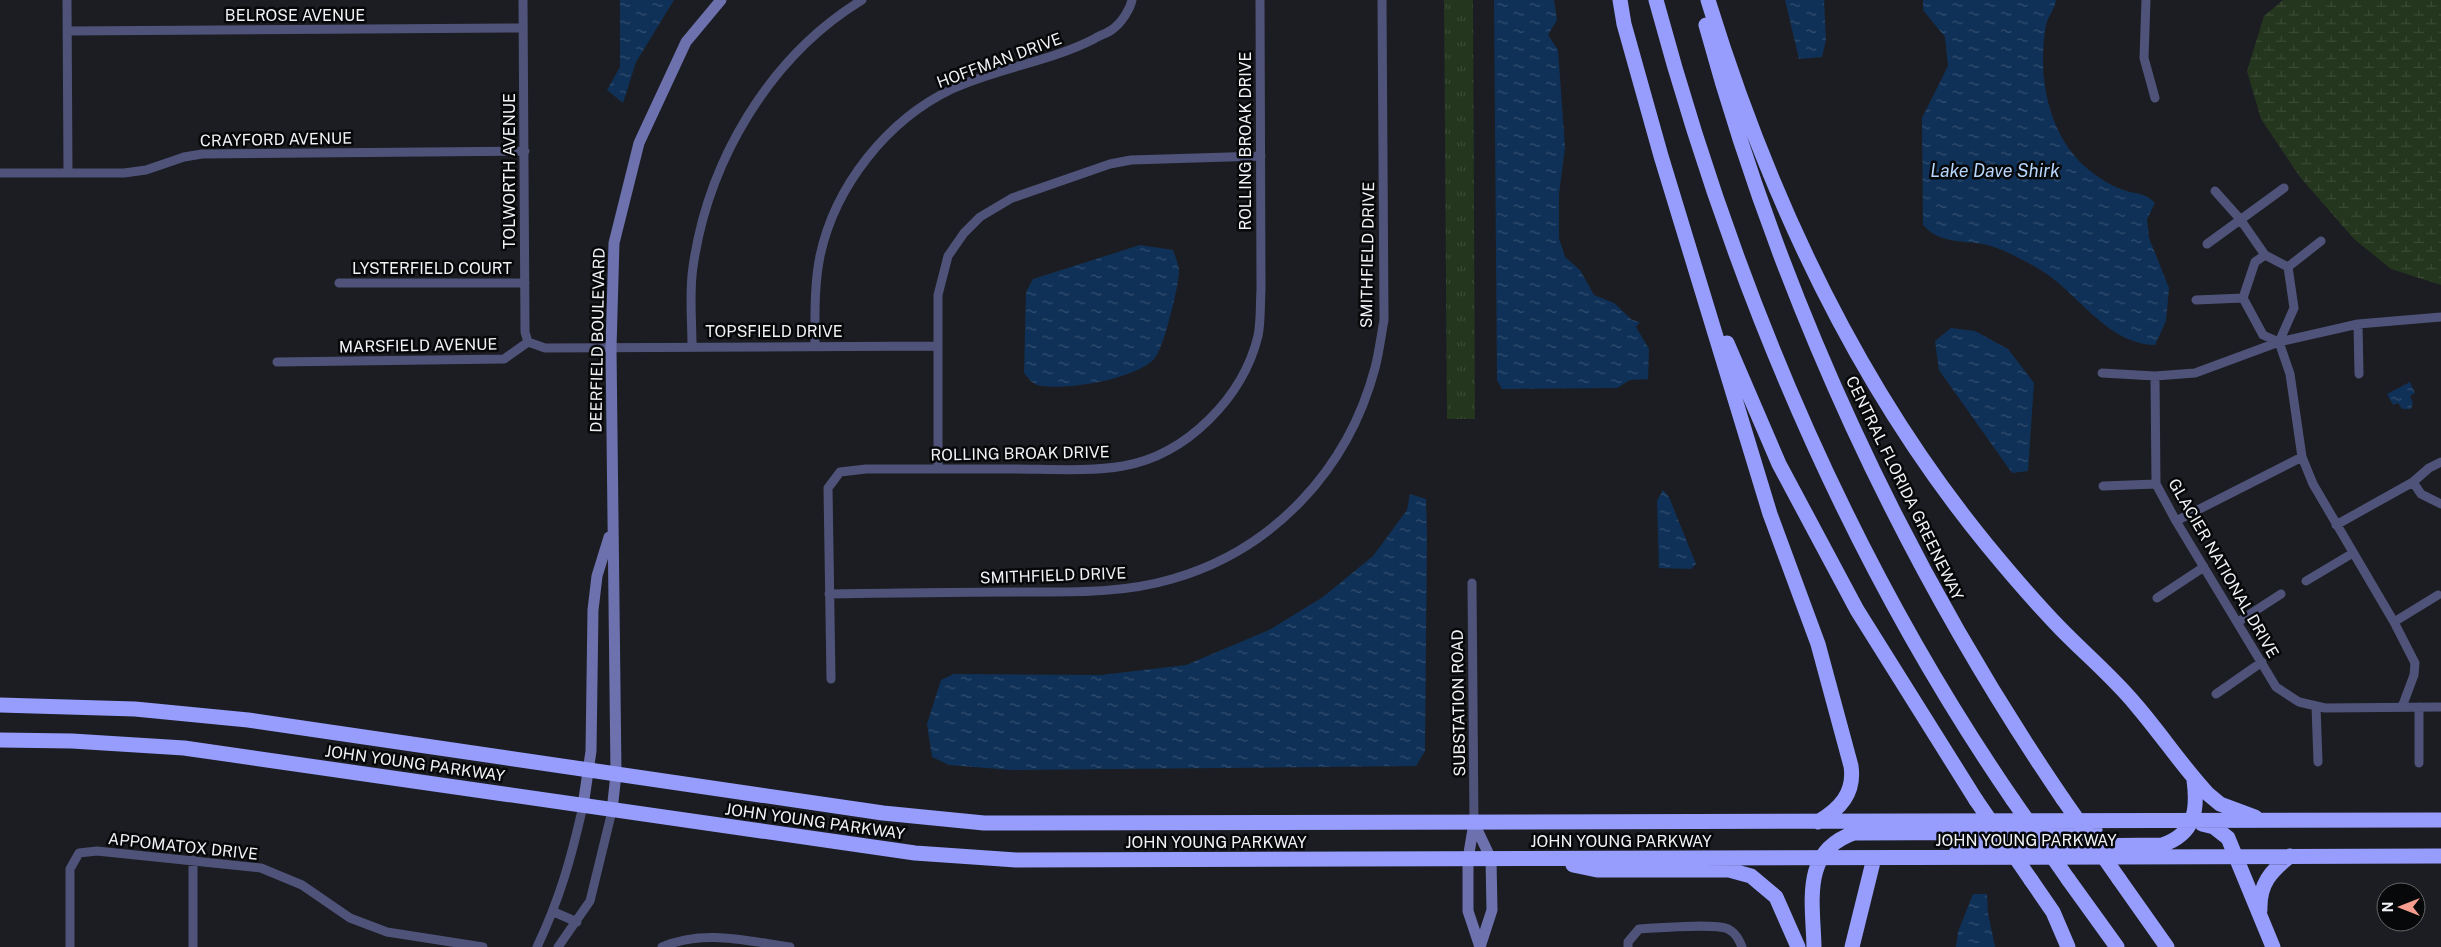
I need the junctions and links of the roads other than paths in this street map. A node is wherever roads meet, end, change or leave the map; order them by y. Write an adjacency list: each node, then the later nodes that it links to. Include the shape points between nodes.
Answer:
1 (67, 0): 14 (street)
2 (523, 0): 13 (street, TOLWORTH AVENUE)
3 (721, 0): 39 (street, DEERFIELD BOULEVARD, via 686,42 639,143 614,243)
4 (862, 0): 36 (street, via 816,35 788,62 738,132 717,176 704,215 693,268)
5 (1132, 0): 37 (street, HOFFMAN DRIVE, via 1114,28 1079,46 952,89 904,120 880,142 842,197 820,255 814,299)
6 (1260, 0): 17 (street, ROLLING BROAK DRIVE)
7 (1382, 0): 58 (street, SMITHFIELD DRIVE, via 1384,320 1375,368 1360,414 1333,464 1304,500 1265,534 1223,560 1172,580 1078,592)
8 (1620, 0): 29 (highway, via 1653,128)
9 (1656, 0): 112 (highway, bridge, via 1683,98 1761,320 1849,518 1959,716 2013,800)
10 (1699, 0): 113 (highway, CENTRAL FLORIDA GREENEWAY, bridge, via 1758,192 1797,296 1887,499 1943,606 2028,747)
11 (1708, 0): 77 (highway, via 1780,197 1867,372 1927,466 1986,544 2057,626 2136,704)
12 (2146, 0): 15 (street, via 2144,58)
13 (523, 28): 14 (street, BELROSE AVENUE); 16 (street, TOLWORTH AVENUE)
14 (67, 31): 18 (street)
15 (2155, 98)
16 (525, 151): 18 (street, CRAYFORD AVENUE, via 202,154 124,173); 28 (street, TOLWORTH AVENUE)
17 (1261, 156): 38 (street, via 1131,160 1110,164 1012,198 980,217 948,256 938,295); 46 (street, ROLLING BROAK DRIVE, via 1258,334 1248,366 1233,392 1206,423 1150,458 1124,466)
18 (68, 172): 19 (street, CRAYFORD AVENUE)
19 (0, 173)
20 (2284, 188): 22 (street)
21 (2215, 191): 22 (street)
22 (2240, 218): 24 (street); 25 (street)
23 (2321, 242): 26 (street)
24 (2207, 244)
25 (2265, 255): 26 (street); 30 (street, via 2255,262)
26 (2288, 267): 35 (street, via 2294,308)
27 (339, 282): 28 (street, LYSTERFIELD COURT)
28 (525, 283): 34 (street, TOLWORTH AVENUE)
29 (1702, 284): 84 (highway, via 1770,514 1818,644 1852,766 1853,780 1847,798); 111 (highway, bridge, via 1779,464 1857,610 1976,800 2053,912)
30 (2243, 298): 31 (street); 35 (street, via 2263,335)
31 (2196, 300)
32 (2441, 317): 33 (street)
33 (2358, 324): 35 (street); 42 (street)
34 (528, 342): 39 (street, via 545,348); 40 (street, MARSFIELD AVENUE, via 504,359)
35 (2279, 342): 43 (street, via 2195,374); 44 (street, via 2290,374)
36 (692, 346): 37 (street, TOPSFIELD DRIVE); 39 (street, TOPSFIELD DRIVE)
37 (815, 346): 38 (street, TOPSFIELD DRIVE)
38 (937, 346): 46 (street)
39 (611, 348): 52 (street, DEERFIELD BOULEVARD)
40 (277, 362)
41 (2102, 373): 43 (street)
42 (2359, 374)
43 (2155, 376): 48 (street, GLACIER NATIONAL DRIVE)
44 (2302, 457): 51 (street); 53 (street)
45 (2441, 462): 47 (street)
46 (938, 470): 58 (street, ROLLING BROAK DRIVE, via 840,472 828,488)
47 (2413, 482): 50 (street, via 2422,494); 53 (street)
48 (2156, 484): 49 (street); 51 (street, GLACIER NATIONAL DRIVE)
49 (2103, 486)
50 (2441, 504)
51 (2176, 521): 55 (street, GLACIER NATIONAL DRIVE)
52 (612, 525): 75 (street, DEERFIELD BOULEVARD, via 597,576 593,610); 76 (street, DEERFIELD BOULEVARD)
53 (2336, 525): 54 (street)
54 (2353, 553): 56 (street); 63 (street)
55 (2204, 567): 61 (street); 62 (street, GLACIER NATIONAL DRIVE)
56 (2306, 581)
57 (1472, 584): 85 (street, SUBSTATION ROAD)
58 (829, 594): 65 (street)
59 (2280, 594): 62 (street)
60 (2438, 595): 63 (street)
61 (2157, 598)
62 (2238, 622): 64 (street, GLACIER NATIONAL DRIVE)
63 (2394, 622): 69 (street, via 2415,663)
64 (2262, 662): 66 (street); 68 (street, GLACIER NATIONAL DRIVE, via 2276,688 2299,702)
65 (831, 679)
66 (2216, 694)
67 (0, 705): 75 (highway, JOHN YOUNG PARKWAY, via 78,706 190,714)
68 (2316, 706): 69 (street, GLACIER NATIONAL DRIVE); 73 (street)
69 (2402, 707): 70 (street, GLACIER NATIONAL DRIVE)
70 (2419, 707): 71 (street, GLACIER NATIONAL DRIVE); 74 (street)
71 (2441, 707)
72 (0, 740): 78 (highway, JOHN YOUNG PARKWAY, via 184,748)
73 (2318, 762)
74 (2419, 763)
75 (589, 771): 76 (highway, JOHN YOUNG PARKWAY); 78 (street, DEERFIELD BOULEVARD)
76 (616, 774): 79 (street, DEERFIELD BOULEVARD); 85 (highway, JOHN YOUNG PARKWAY, via 883,814 984,823)
77 (2194, 780): 82 (highway); 83 (highway, via 2220,804)
78 (583, 806): 79 (highway, JOHN YOUNG PARKWAY); 96 (street, via 570,866)
79 (612, 811): 92 (highway, JOHN YOUNG PARKWAY, via 915,853 1016,860); 98 (street, via 590,901)
80 (2441, 820): 83 (highway, JOHN YOUNG PARKWAY)
81 (2115, 821): 82 (highway, JOHN YOUNG PARKWAY); 84 (highway, JOHN YOUNG PARKWAY); 89 (highway, via 2091,832 1854,832 1840,837)
82 (2193, 821): 83 (highway, JOHN YOUNG PARKWAY); 86 (highway, via 2214,827 2228,838); 91 (highway, via 2171,842 2162,845 1976,847)
83 (2268, 821)
84 (1818, 822): 85 (highway, JOHN YOUNG PARKWAY)
85 (1474, 823): 92 (street); 93 (street)
86 (2237, 856): 87 (highway, JOHN YOUNG PARKWAY); 91 (highway, JOHN YOUNG PARKWAY); 97 (highway)
87 (2290, 856): 88 (highway, JOHN YOUNG PARKWAY); 97 (highway, via 2267,876 2260,899)
88 (2441, 856)
89 (1819, 858): 90 (highway, JOHN YOUNG PARKWAY); 94 (highway, JOHN YOUNG PARKWAY); 109 (highway, via 1813,888)
90 (1874, 858): 91 (highway, JOHN YOUNG PARKWAY); 110 (highway)
91 (1941, 858)
92 (1468, 859): 93 (highway, JOHN YOUNG PARKWAY); 93 (street, via 1468,911 1480,947 1492,910)
93 (1491, 859): 94 (highway, JOHN YOUNG PARKWAY)
94 (1548, 859): 108 (highway, via 1597,870 1738,872 1763,884 1776,897)
95 (193, 860): 99 (street, APPOMATOX DRIVE, via 96,851 79,854 70,869); 100 (street); 101 (street, APPOMATOX DRIVE, via 261,868 302,885 350,918 387,932)
96 (554, 912): 98 (street); 102 (street)
97 (2260, 917): 114 (highway)
98 (577, 922): 103 (street)
99 (70, 947)
100 (194, 947)
101 (483, 947)
102 (537, 947)
103 (558, 947)
104 (662, 947): 105 (street, via 681,939 710,935)
105 (790, 947)
106 (1628, 947): 107 (street, via 1628,942 1639,928 1704,927 1727,929 1738,938)
107 (1742, 947)
108 (1798, 947)
109 (1814, 947)
110 (1852, 947)
111 (2068, 947)
112 (2117, 947)
113 (2167, 947)
114 (2273, 947)

